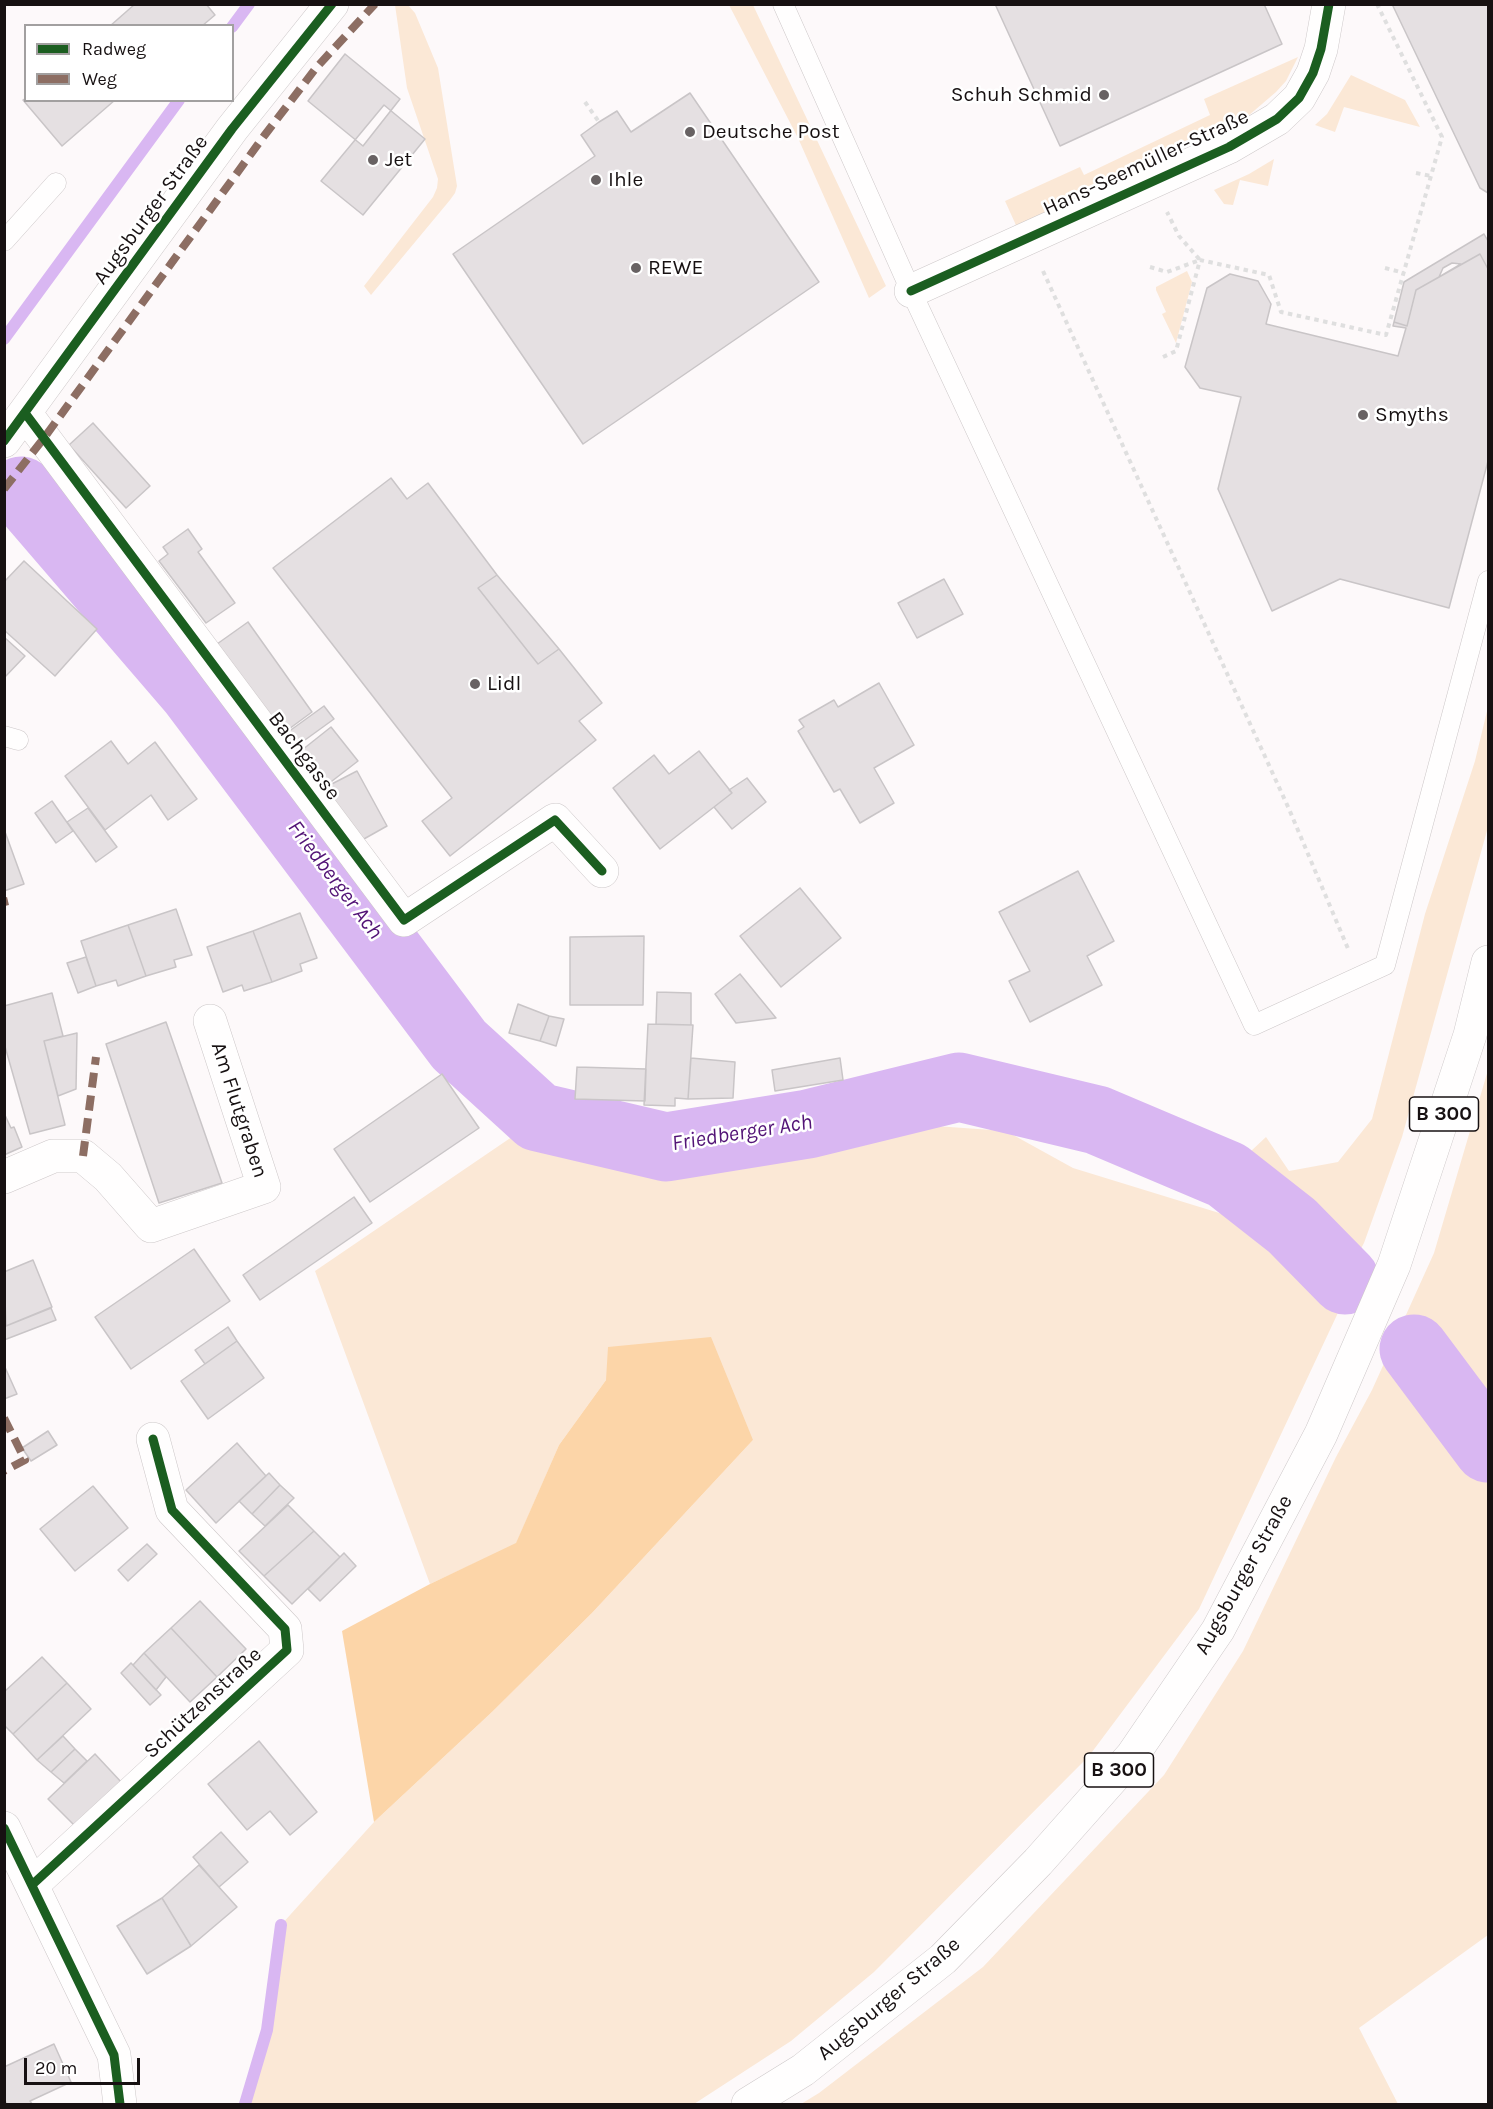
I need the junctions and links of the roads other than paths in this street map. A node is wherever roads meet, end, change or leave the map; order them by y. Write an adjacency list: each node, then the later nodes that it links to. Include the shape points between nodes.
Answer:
1 (783, 4): 6 (lane)
2 (1329, 4): 6 (street, Hans-Seemüller-Straße, via 1313,73 1299,98 1277,119 1229,147)
3 (329, 6): 7 (street, Augsburger Straße, via 232,129)
4 (56, 183): 5 (lane)
5 (4, 241)
6 (911, 291): 9 (lane, via 1254,1025 1385,965)
7 (25, 413): 8 (street, Augsburger Straße); 10 (street, Bachgasse, via 404,920 555,820)
8 (4, 441)
9 (1488, 580)
10 (602, 871)
11 (1488, 962): 18 (street, Augsburger Straße / B 300, via 1470,1035 1394,1265 1321,1434 1218,1630 1132,1756 1038,1862 943,1959 803,2070)
12 (210, 1022): 13 (street, Am Flutgraben, via 264,1187 151,1226 108,1177 83,1156 53,1156)
13 (4, 1177)
14 (153, 1439): 16 (street, Schützenstraße, via 172,1510 285,1629 287,1650)
15 (4, 1828): 16 (street)
16 (33, 1884): 17 (street, via 114,2055)
17 (120, 2104)
18 (748, 2104)

